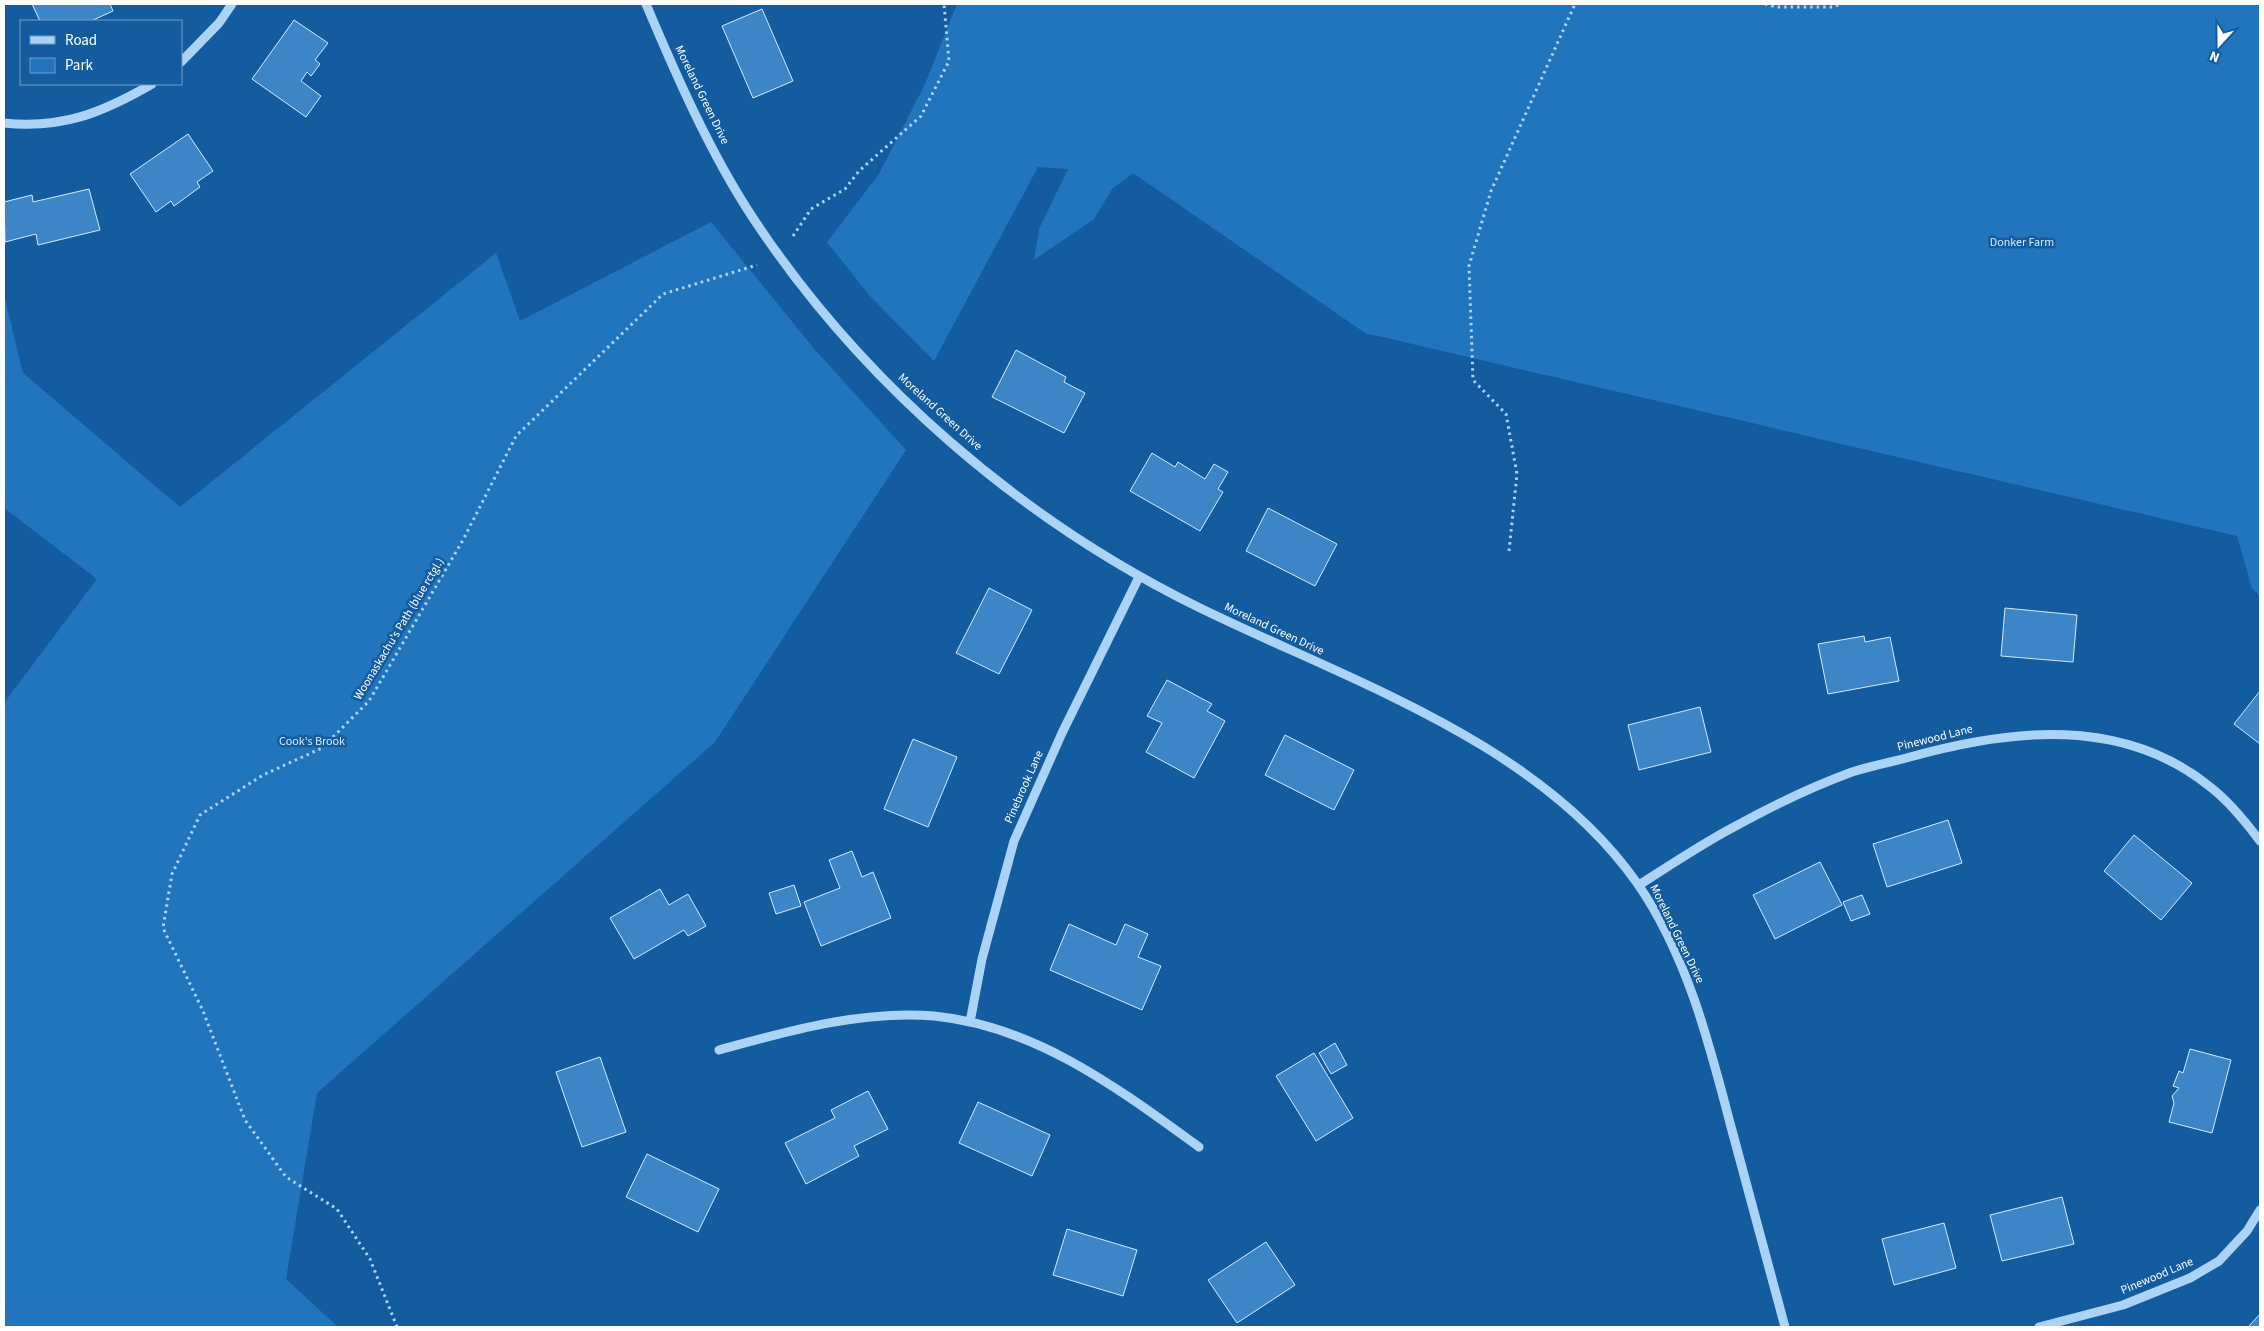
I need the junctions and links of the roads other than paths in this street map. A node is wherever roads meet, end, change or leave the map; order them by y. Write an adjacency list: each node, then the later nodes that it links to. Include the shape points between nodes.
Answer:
1 (232, 4): 3 (street, via 219,23)
2 (646, 4): 6 (street, Moreland Green Drive, via 720,162 750,215 824,312 865,358 949,440 1040,515)
3 (182, 61)
4 (150, 85): 5 (street, via 103,110 76,119 49,124)
5 (4, 123)
6 (1139, 578): 8 (street, Moreland Green Drive, via 1402,704 1505,760 1556,798 1597,836); 9 (street, Pinebrook Lane, via 1058,742 1014,841 982,959)
7 (2260, 841): 8 (street, Pinewood Lane, via 2239,813 2209,786 2148,750 2081,734 2013,735 1959,743 1852,772 1732,828)
8 (1639, 885): 13 (street, Moreland Green Drive, via 1692,992 1710,1046)
9 (970, 1022): 10 (street, via 933,1016 843,1020); 11 (street, via 1029,1040 1070,1061 1116,1089)
10 (719, 1050)
11 (1199, 1148)
12 (2260, 1210): 14 (street, Pinewood Lane, via 2247,1230 2218,1261 2190,1278 2123,1305)
13 (1785, 1327)
14 (2039, 1327)

